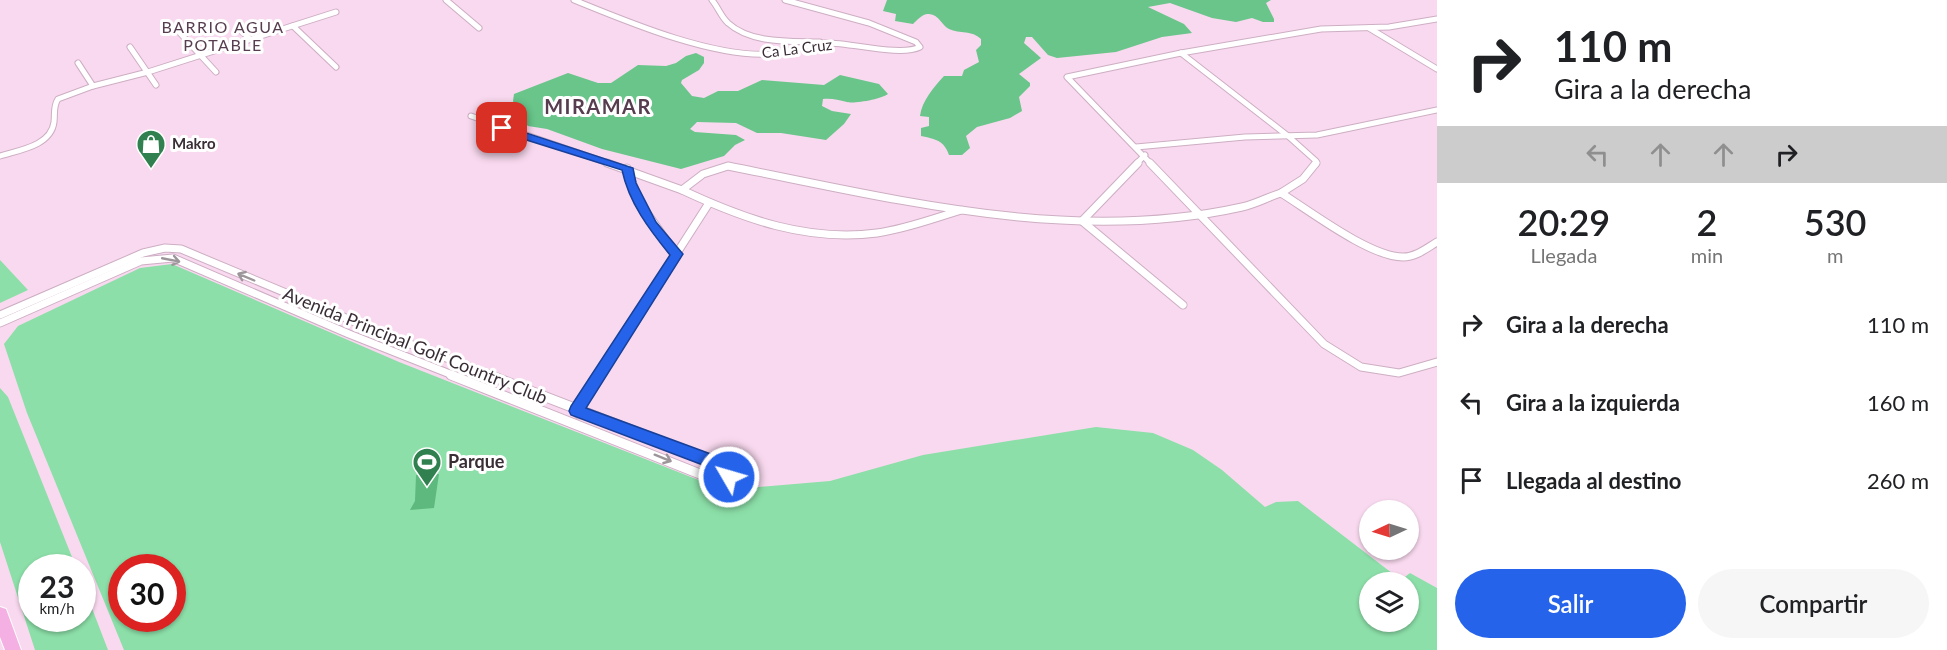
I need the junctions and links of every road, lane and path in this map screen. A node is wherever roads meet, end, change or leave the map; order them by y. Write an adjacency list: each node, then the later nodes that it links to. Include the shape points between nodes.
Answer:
1 (446, 0): 8 (street)
2 (574, 0): 13 (street, Ca La Cruz, via 637,25 723,51 771,54)
3 (712, 0): 13 (street, via 728,23 741,31 768,39)
4 (785, 0): 13 (street, Ca La Cruz, via 869,23 920,47 901,50)
5 (336, 12): 7 (street)
6 (1437, 19): 9 (street)
7 (293, 26): 12 (street); 18 (street)
8 (479, 28)
9 (1369, 28): 15 (street, via 1320,28); 19 (street)
10 (239, 29): 12 (street)
11 (180, 33): 16 (street)
12 (250, 39): 16 (street)
13 (824, 43)
14 (130, 47): 20 (street)
15 (1181, 53): 26 (street); 27 (street, via 1067,77)
16 (200, 56): 20 (street); 21 (street)
17 (78, 63): 23 (street)
18 (336, 67)
19 (1437, 69)
20 (148, 72): 22 (street); 23 (street)
21 (216, 72)
22 (156, 85)
23 (93, 86): 29 (street, via 58,99 50,135 43,141)
24 (1437, 110): 26 (street, via 1317,135)
25 (471, 116): 30 (street, via 518,135)
26 (1288, 136): 27 (street); 32 (street, via 1317,164)
27 (1136, 147): 28 (street)
28 (1145, 155): 35 (street); 36 (street)
29 (0, 156)
30 (627, 168): 31 (street); 38 (street, via 651,224)
31 (682, 190): 33 (street); 34 (street, via 711,168 728,166)
32 (1281, 193): 35 (street, via 1245,207); 37 (street, via 1387,254 1417,254)
33 (709, 203): 34 (street, via 795,233 836,235 879,232); 38 (street)
34 (962, 210): 36 (street)
35 (1202, 215): 36 (street); 42 (street, via 1324,344 1361,367 1399,373)
36 (1082, 221): 39 (street)
37 (1437, 242)
38 (676, 254): 43 (street)
39 (1183, 306)
40 (0, 315): 43 (street, Avenida Principal Golf Country Club, one-way to 40, via 181,249 143,253)
41 (0, 324): 44 (street, Avenida Principal Golf Country Club, one-way to 44, via 141,261 173,258 349,334)
42 (1437, 362)
43 (576, 411): 44 (street); 44 (street, Avenida Principal Golf Country Club, one-way to 43, via 715,480 729,477 722,465)
44 (586, 427)
45 (0, 615): 46 (highway)
46 (13, 650)

